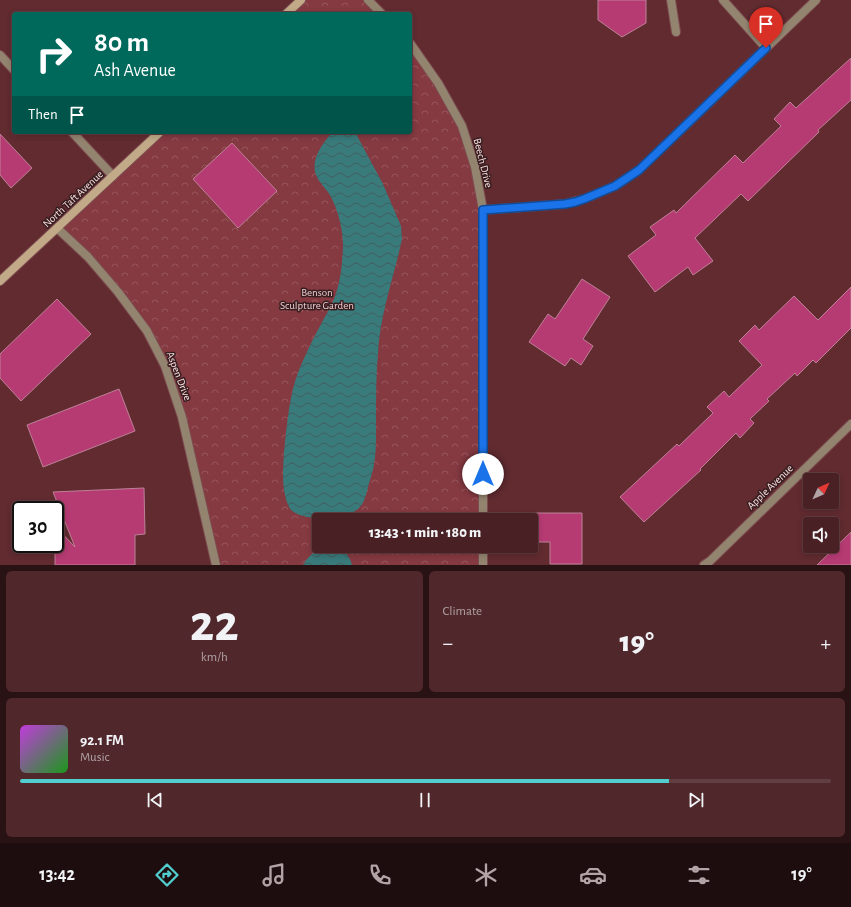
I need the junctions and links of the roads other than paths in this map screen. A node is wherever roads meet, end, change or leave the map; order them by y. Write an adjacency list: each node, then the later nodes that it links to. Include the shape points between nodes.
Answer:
1 (301, 0): 6 (main road)
2 (368, 0): 7 (street)
3 (671, 0): 8 (street)
4 (722, 0): 10 (street)
5 (816, 0): 10 (street)
6 (288, 12)
7 (380, 12)
8 (676, 32)
9 (412, 46): 16 (street, Beech Drive, via 438,83 462,126 475,167)
10 (766, 48): 16 (street, via 639,170 615,186 565,204)
11 (0, 55): 12 (street)
12 (12, 68)
13 (74, 134): 15 (street)
14 (158, 134): 15 (main road, North Taft Avenue)
15 (113, 176): 17 (main road, North Taft Avenue)
16 (483, 210): 20 (street, Beech Drive)
17 (57, 228): 18 (main road, North Taft Avenue); 22 (street, Aspen Drive, via 88,257 118,292 146,331 165,366 182,417)
18 (0, 281)
19 (851, 424): 24 (street, Apple Avenue)
20 (483, 513)
21 (483, 553): 23 (street)
22 (216, 565)
23 (483, 565)
24 (704, 565)

